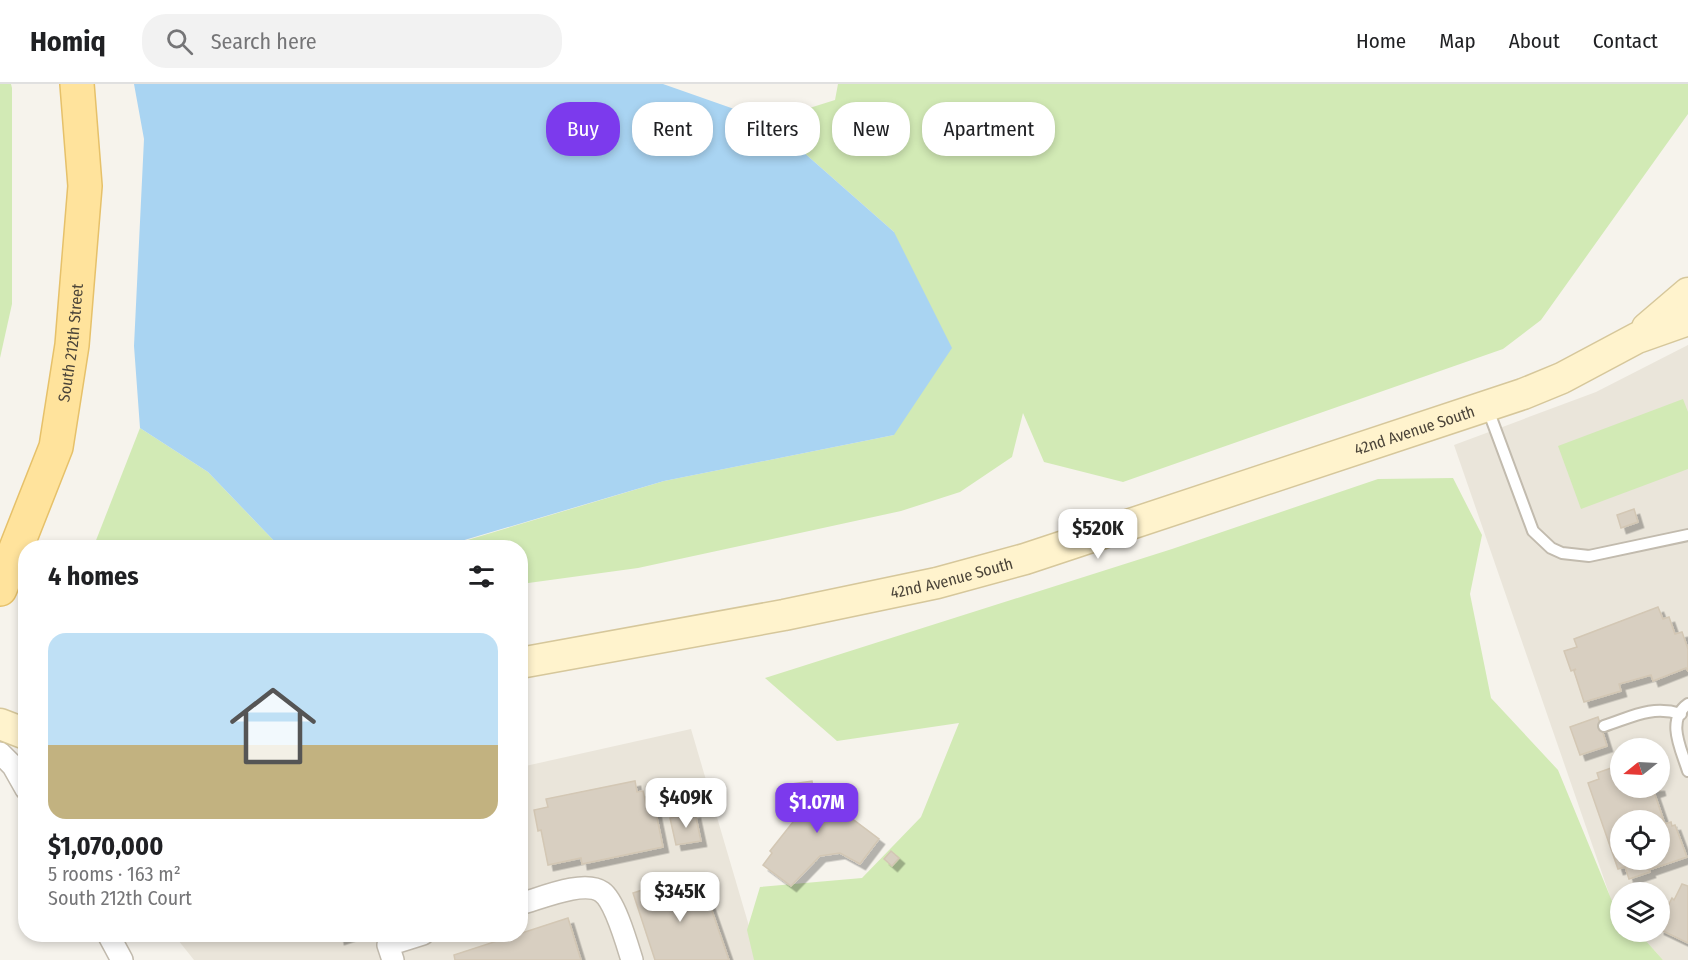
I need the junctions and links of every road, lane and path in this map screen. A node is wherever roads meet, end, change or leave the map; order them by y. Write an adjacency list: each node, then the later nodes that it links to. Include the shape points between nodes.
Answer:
1 (77, 84): 7 (main road, South 212th Street, via 85,186 72,345 56,447)
2 (1688, 293): 4 (street, 42nd Avenue South)
3 (1688, 320): 4 (street, 42nd Avenue South)
4 (1637, 338): 5 (street, 42nd Avenue South, via 1562,378)
5 (1487, 407): 6 (lane, via 1533,531 1551,548 1589,556); 10 (street, 42nd Avenue South, via 1025,559 937,583)
6 (1688, 535)
7 (19, 540)
8 (18, 543): 9 (main road, South 212th Street)
9 (0, 589)
10 (528, 662)
11 (1688, 704): 12 (lane)
12 (1681, 714): 14 (lane, via 1653,710); 17 (lane, via 1675,731)
13 (0, 724): 15 (street)
14 (1604, 726)
15 (18, 731)
16 (0, 753): 18 (street)
17 (1688, 771)
18 (18, 775)
19 (528, 902): 24 (street, via 587,887 602,892 613,907)
20 (112, 942): 22 (street)
21 (398, 942): 23 (street, via 388,945)
22 (122, 960)
23 (393, 960)
24 (632, 960)

